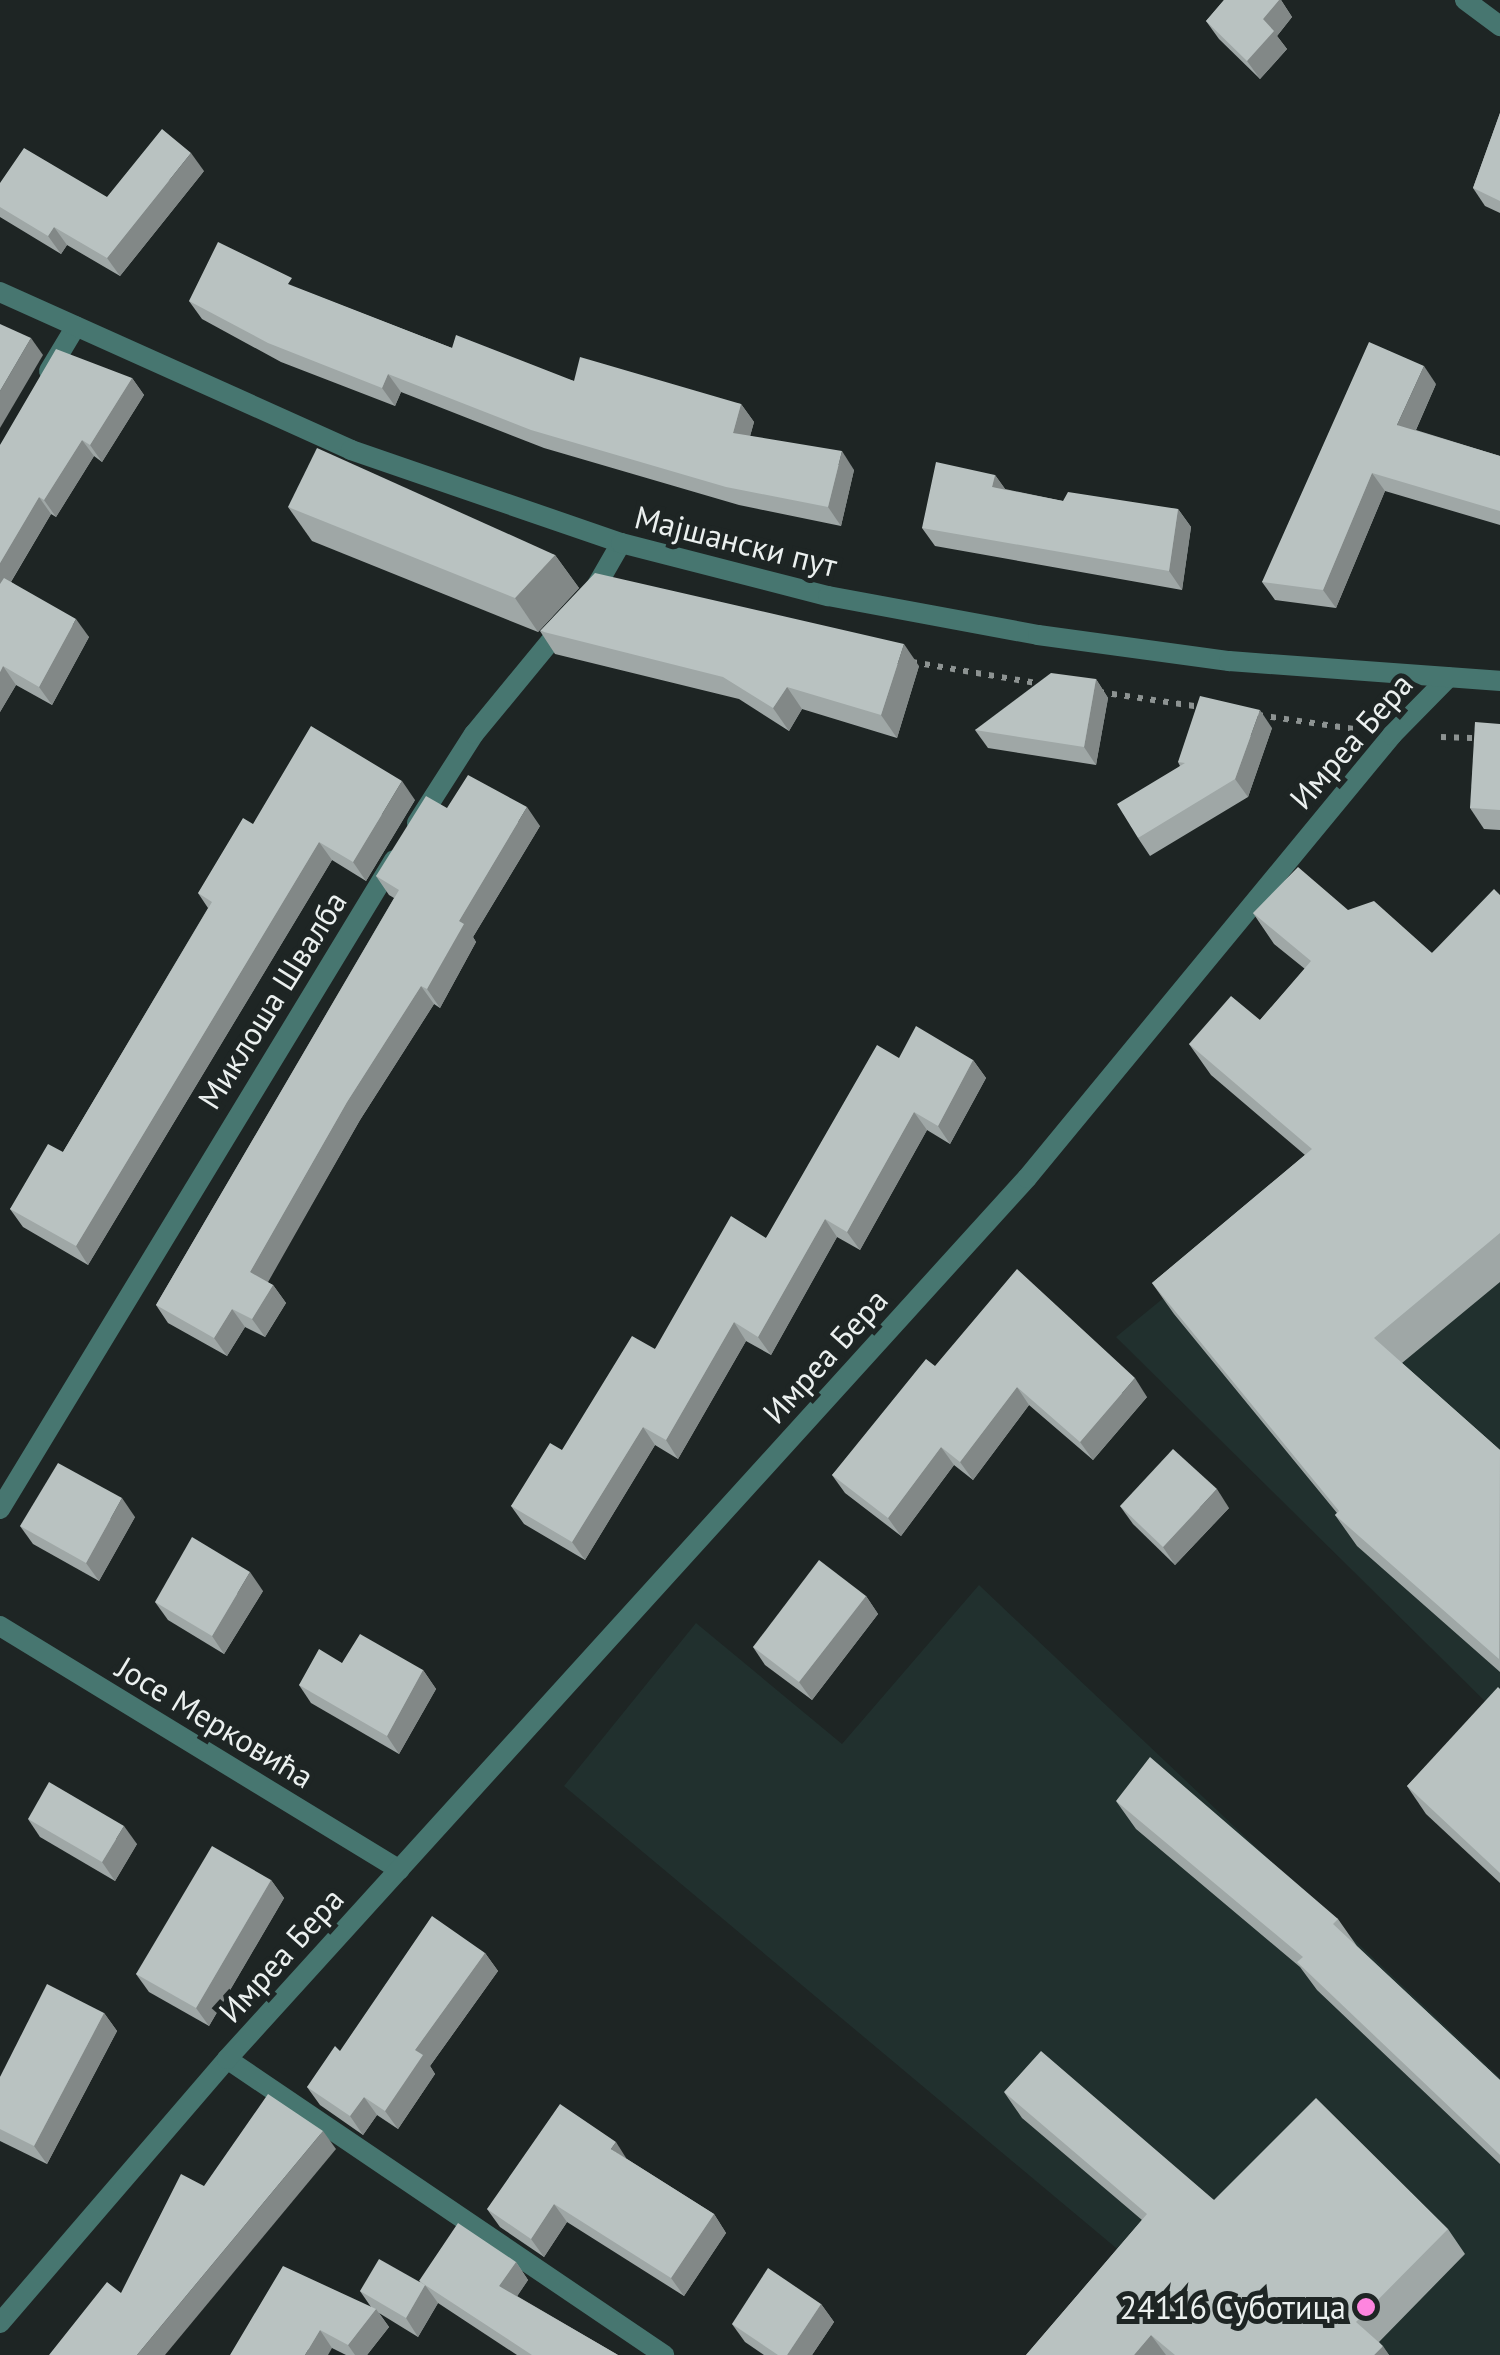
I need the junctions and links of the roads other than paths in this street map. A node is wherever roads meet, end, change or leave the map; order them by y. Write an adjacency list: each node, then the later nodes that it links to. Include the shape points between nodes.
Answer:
1 (1465, 0): 2 (street)
2 (1500, 26)
3 (0, 292): 4 (street, Мајшански пут)
4 (76, 326): 5 (street); 6 (street, Мајшански пут, via 351,450)
5 (40, 388)
6 (622, 543): 7 (street, Мајшански пут, via 828,596 1038,635 1230,661); 9 (street, Миклоша Швалба, via 600,586 529,662 436,792)
7 (1449, 677): 8 (street, Мајшански пут); 11 (street, Имреа Бера, via 1392,735 1027,1178)
8 (1498, 677)
9 (0, 1508)
10 (0, 1626): 11 (street, Јосе Мерковића)
11 (399, 1870): 12 (street, Имреа Бера)
12 (227, 2059): 13 (street, Имреа Бера); 14 (street, Имреа Бера)
13 (0, 2323)
14 (664, 2355)

